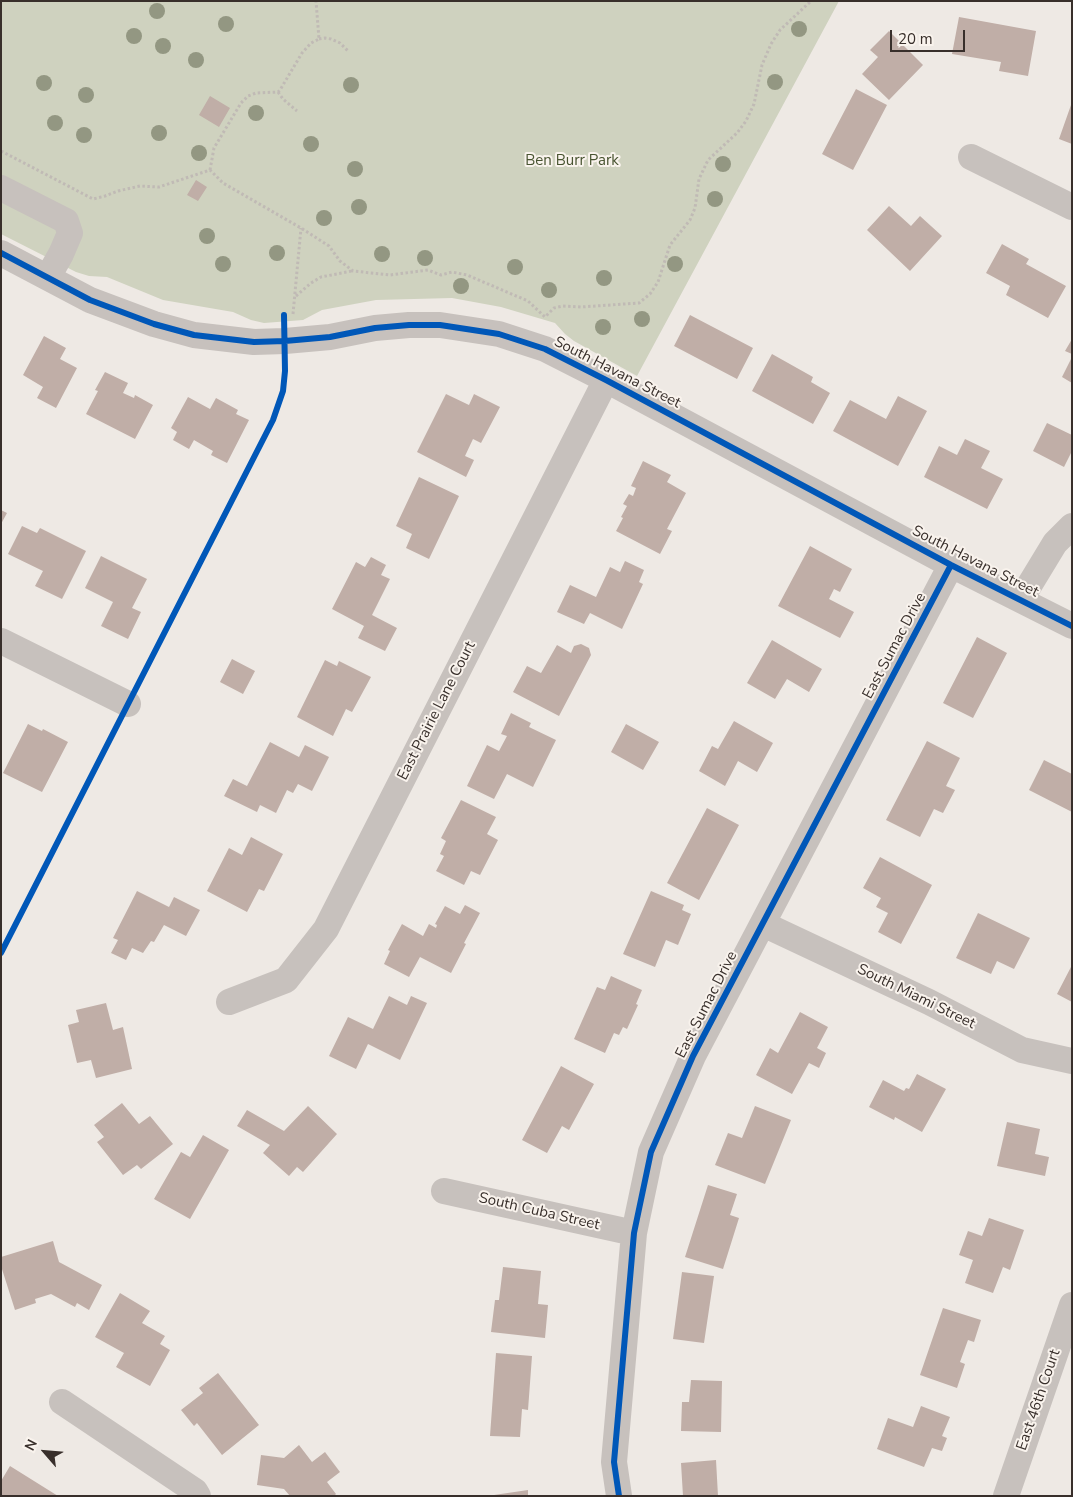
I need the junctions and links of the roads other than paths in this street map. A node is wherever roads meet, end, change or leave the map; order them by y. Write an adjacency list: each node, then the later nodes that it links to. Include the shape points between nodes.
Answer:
1 (971, 156): 3 (street)
2 (1, 188): 5 (street, via 66,221 70,233)
3 (1072, 207)
4 (1, 253): 5 (street, South Havana Street)
5 (48, 277): 6 (street, South Havana Street, via 90,300 194,335 254,342 285,341 374,328 440,326 499,334 536,346)
6 (606, 380): 8 (street, South Havana Street); 14 (street, East Prairie Lane Court, via 326,929 286,980)
7 (1072, 526): 9 (street, via 1056,543)
8 (952, 565): 9 (street, South Havana Street); 13 (street, East Sumac Drive)
9 (1021, 599): 10 (street, South Havana Street)
10 (1072, 626)
11 (1, 641): 12 (street)
12 (128, 704)
13 (763, 924): 15 (street, South Miami Street, via 1022,1050); 17 (street, East Sumac Drive, via 693,1056 650,1152)
14 (229, 1002)
15 (1072, 1061)
16 (444, 1190): 17 (street, South Cuba Street)
17 (634, 1233): 21 (street, East Sumac Drive, via 614,1462)
18 (1072, 1305): 22 (street, East 46th Court)
19 (62, 1402): 20 (street)
20 (198, 1496)
21 (619, 1496)
22 (1006, 1496)

